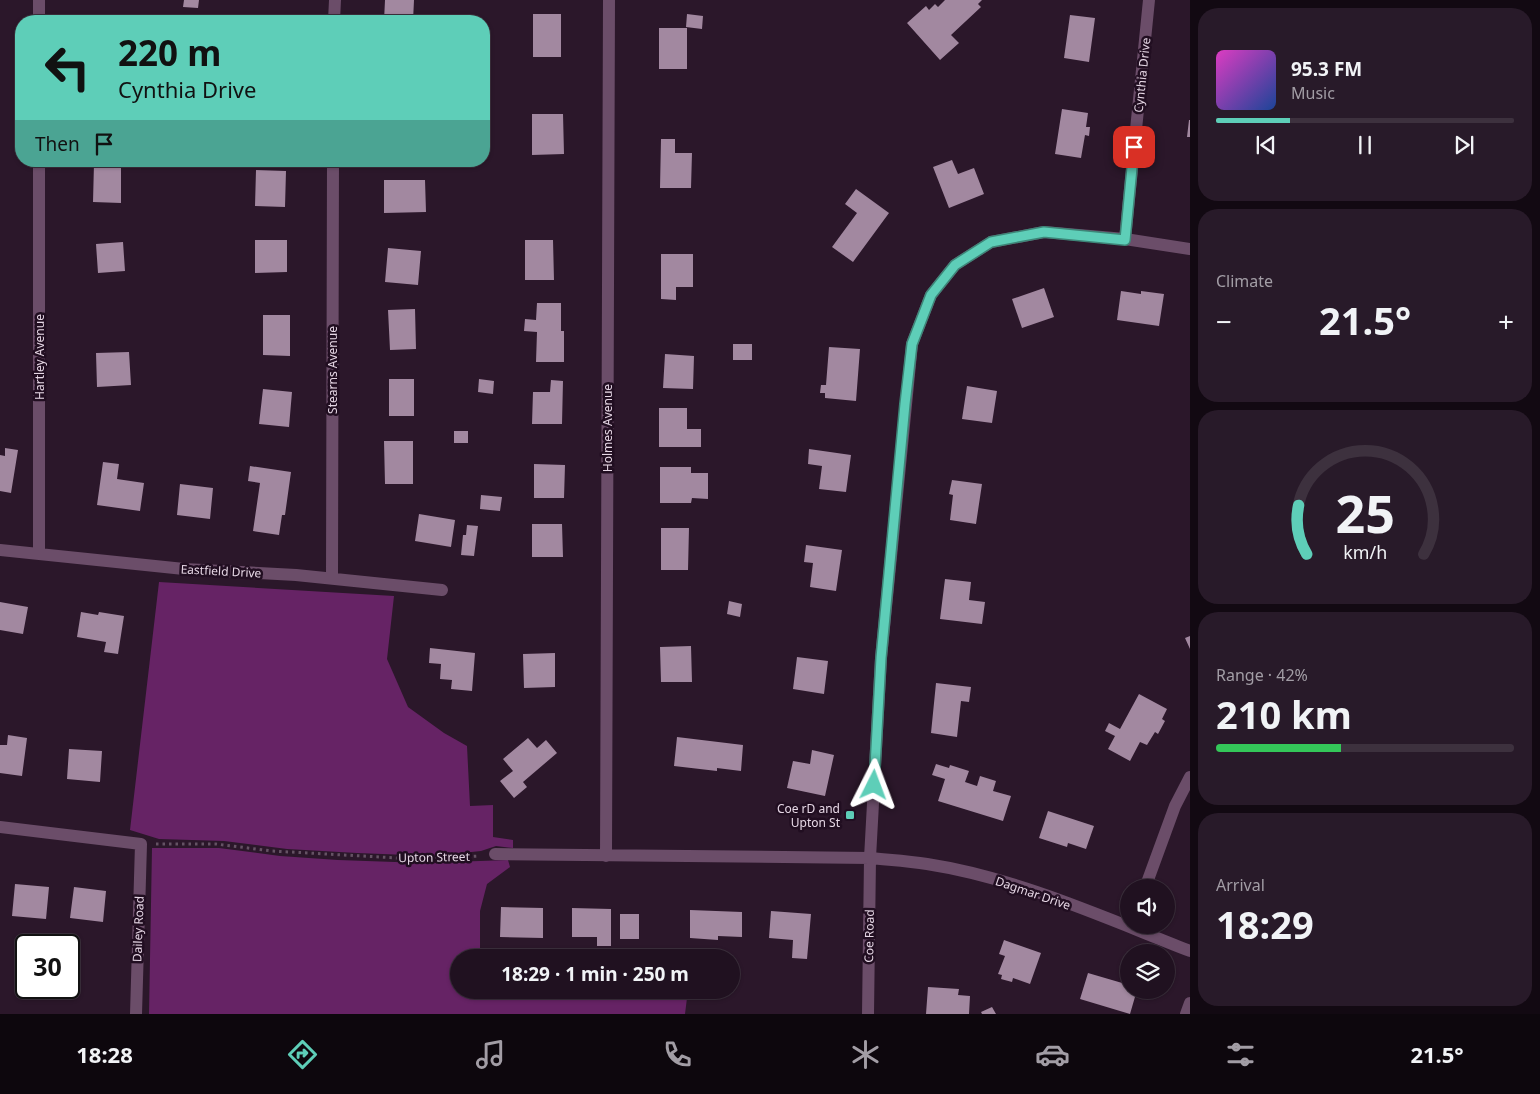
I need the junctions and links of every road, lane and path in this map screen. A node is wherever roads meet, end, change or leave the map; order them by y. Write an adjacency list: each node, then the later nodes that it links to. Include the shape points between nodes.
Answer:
1 (40, 0): 5 (street)
2 (335, 0): 6 (street)
3 (608, 0): 19 (street, Holmes Avenue)
4 (1149, 0): 9 (street, Cynthia Drive)
5 (40, 15)
6 (334, 15)
7 (39, 167): 12 (street, Hartley Avenue)
8 (333, 167): 13 (street, Stearns Avenue)
9 (1125, 240): 10 (street, Coe Road); 20 (street, Coe Road, via 1044,232 991,242 955,265 931,295 912,344 905,404 881,658)
10 (1190, 249)
11 (0, 550): 12 (street, Eastfield Drive)
12 (39, 554): 13 (street, Eastfield Drive, via 184,569)
13 (332, 578): 14 (street, Eastfield Drive)
14 (442, 590)
15 (1190, 777): 21 (street, via 1175,806)
16 (0, 827): 17 (street)
17 (141, 844): 18 (path, Upton Street, via 216,844 272,851 416,859); 26 (street, Dailey Road)
18 (495, 854): 19 (street)
19 (606, 856): 20 (street)
20 (870, 858): 22 (street, Dagmar Drive, via 927,864 985,876); 27 (street, Coe Road)
21 (1148, 879)
22 (1120, 922)
23 (1149, 934): 24 (street, Dagmar Drive)
24 (1190, 951)
25 (1190, 1003): 28 (street)
26 (136, 1014)
27 (868, 1014)
28 (1186, 1014)

